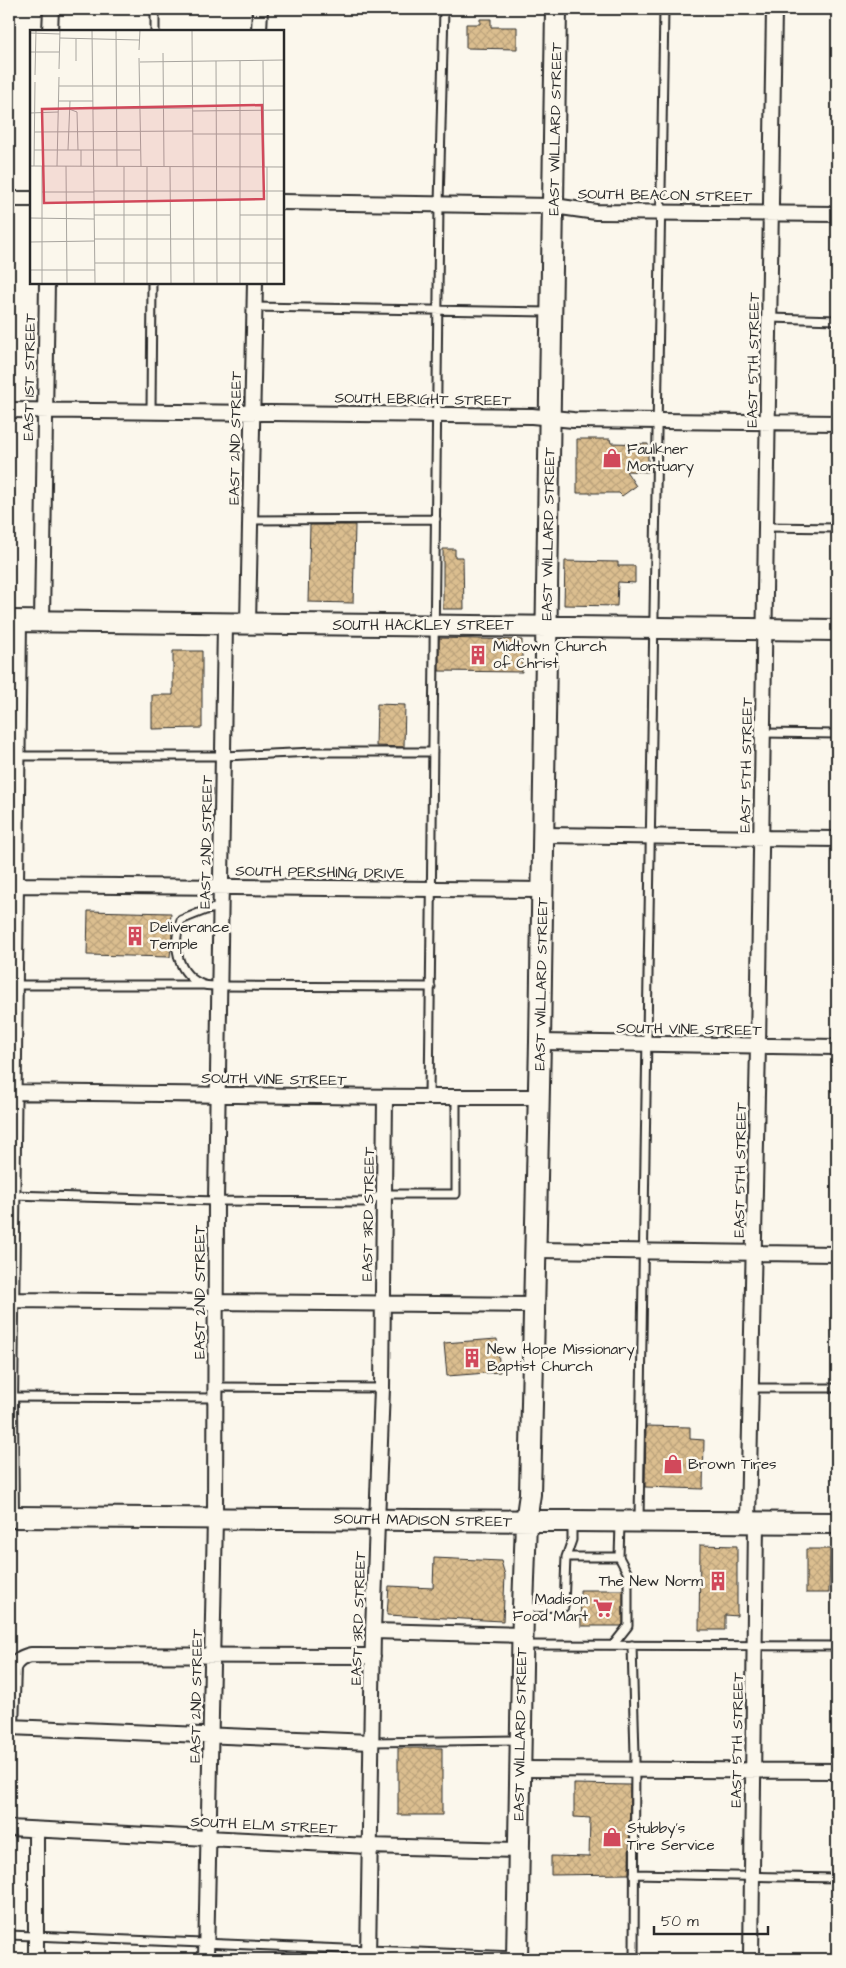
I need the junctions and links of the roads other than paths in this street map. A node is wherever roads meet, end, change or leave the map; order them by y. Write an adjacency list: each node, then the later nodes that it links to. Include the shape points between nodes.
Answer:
1 (51, 9): 8 (street)
2 (156, 9): 9 (lane)
3 (260, 9): 10 (street)
4 (444, 9): 14 (lane)
5 (556, 9): 15 (street, EAST WILLARD STREET)
6 (664, 9): 16 (lane)
7 (774, 9): 17 (street, EAST 5TH STREET)
8 (50, 30)
9 (155, 30)
10 (259, 30)
11 (9, 199): 12 (street)
12 (30, 199)
13 (284, 202): 14 (street, SOUTH BEACON STREET)
14 (439, 204): 15 (street, SOUTH BEACON STREET); 23 (lane)
15 (554, 206): 16 (street, SOUTH BEACON STREET, via 596,212); 24 (street, EAST WILLARD STREET)
16 (660, 213): 17 (street, SOUTH BEACON STREET); 33 (lane)
17 (771, 214): 18 (street, SOUTH BEACON STREET); 25 (street, EAST 5TH STREET)
18 (837, 214)
19 (47, 284): 28 (street, EAST 1ST STREET)
20 (152, 284): 29 (lane)
21 (255, 284): 22 (street, EAST 2ND STREET)
22 (254, 307): 23 (lane); 30 (street, EAST 2ND STREET)
23 (439, 310): 24 (lane); 31 (lane)
24 (552, 312): 32 (street, EAST WILLARD STREET)
25 (770, 318): 26 (lane); 34 (street, EAST 5TH STREET)
26 (837, 320)
27 (9, 410): 28 (street, SOUTH EBRIGHT STREET)
28 (45, 411): 29 (street, SOUTH EBRIGHT STREET); 41 (street, EAST 1ST STREET)
29 (152, 412): 30 (street, SOUTH EBRIGHT STREET)
30 (252, 413): 31 (street, SOUTH EBRIGHT STREET); 37 (street, EAST 2ND STREET)
31 (437, 415): 32 (street, SOUTH EBRIGHT STREET); 36 (lane)
32 (550, 417): 33 (street, SOUTH EBRIGHT STREET); 45 (street, EAST WILLARD STREET)
33 (658, 421): 34 (street, SOUTH EBRIGHT STREET); 46 (lane)
34 (768, 422): 35 (street, SOUTH EBRIGHT STREET); 38 (street, EAST 5TH STREET)
35 (837, 423)
36 (436, 519): 37 (lane); 44 (lane)
37 (250, 520): 43 (street, EAST 2ND STREET)
38 (766, 527): 39 (lane); 47 (street, EAST 5TH STREET)
39 (837, 528)
40 (14, 621): 41 (street, SOUTH HACKLEY STREET); 52 (street)
41 (42, 622): 42 (street, SOUTH HACKLEY STREET)
42 (225, 624): 43 (street, SOUTH HACKLEY STREET); 53 (street, EAST 2ND STREET)
43 (248, 624): 44 (street, SOUTH HACKLEY STREET)
44 (435, 625): 45 (street, SOUTH HACKLEY STREET); 51 (lane)
45 (547, 626): 46 (street, SOUTH HACKLEY STREET); 54 (street, EAST WILLARD STREET)
46 (653, 628): 47 (street, SOUTH HACKLEY STREET); 55 (lane)
47 (764, 629): 48 (street, SOUTH HACKLEY STREET); 49 (street, EAST 5TH STREET)
48 (837, 630)
49 (763, 733): 50 (lane); 56 (street, EAST 5TH STREET)
50 (837, 734)
51 (433, 752): 53 (lane); 60 (lane)
52 (17, 756): 53 (lane); 58 (street)
53 (224, 756): 59 (street, EAST 2ND STREET)
54 (543, 835): 55 (street); 61 (street, EAST WILLARD STREET)
55 (650, 836): 56 (street); 68 (lane)
56 (761, 838): 57 (street); 69 (street, EAST 5TH STREET)
57 (837, 839)
58 (12, 885): 59 (street, SOUTH PERSHING DRIVE); 63 (street)
59 (221, 887): 60 (street, SOUTH PERSHING DRIVE); 62 (street, EAST 2ND STREET)
60 (432, 889): 61 (street, SOUTH PERSHING DRIVE); 66 (lane)
61 (542, 890): 67 (street, EAST WILLARD STREET)
62 (221, 907): 64 (lane, via 181,920 176,932 178,960 182,969); 65 (street, EAST 2ND STREET)
63 (15, 985): 64 (lane); 71 (street)
64 (204, 985): 65 (lane)
65 (220, 986): 66 (lane); 72 (street, EAST 2ND STREET)
66 (431, 987): 75 (lane)
67 (540, 1042): 68 (street, SOUTH VINE STREET); 73 (street, EAST WILLARD STREET)
68 (648, 1044): 69 (street, SOUTH VINE STREET); 81 (lane)
69 (758, 1046): 70 (street, SOUTH VINE STREET); 82 (street, EAST 5TH STREET)
70 (837, 1046)
71 (11, 1092): 72 (street, SOUTH VINE STREET); 78 (street)
72 (219, 1094): 74 (street, SOUTH VINE STREET); 79 (street, EAST 2ND STREET)
73 (539, 1097): 76 (street, SOUTH VINE STREET); 80 (street, EAST WILLARD STREET)
74 (385, 1098): 75 (street, SOUTH VINE STREET); 77 (street, EAST 3RD STREET)
75 (429, 1098): 76 (street, SOUTH VINE STREET)
76 (456, 1098): 77 (lane, via 456,1194)
77 (384, 1194): 79 (lane, via 365,1202); 86 (street, EAST 3RD STREET)
78 (12, 1196): 79 (lane); 84 (street)
79 (216, 1201): 85 (street, EAST 2ND STREET)
80 (536, 1250): 81 (street); 87 (street, EAST WILLARD STREET)
81 (644, 1251): 82 (street); 97 (lane)
82 (754, 1253): 83 (street); 89 (street, EAST 5TH STREET)
83 (837, 1254)
84 (10, 1300): 85 (street); 92 (street)
85 (216, 1302): 86 (street); 91 (street, EAST 2ND STREET)
86 (383, 1304): 87 (street); 88 (street, EAST 3RD STREET)
87 (535, 1305): 98 (street, EAST WILLARD STREET, via 530,1494)
88 (382, 1388): 91 (lane); 95 (street, EAST 3RD STREET)
89 (750, 1388): 90 (lane); 99 (street, EAST 5TH STREET)
90 (837, 1388)
91 (216, 1393): 92 (lane); 94 (street, EAST 2ND STREET)
92 (10, 1402): 93 (street)
93 (10, 1517): 94 (street, SOUTH MADISON STREET)
94 (215, 1518): 95 (street, SOUTH MADISON STREET); 110 (street, EAST 2ND STREET)
95 (378, 1519): 98 (street, SOUTH MADISON STREET); 104 (street, EAST 3RD STREET)
96 (572, 1520): 97 (street, SOUTH MADISON STREET); 98 (street, SOUTH MADISON STREET); 101 (lane, via 572,1540)
97 (629, 1521): 99 (street, SOUTH MADISON STREET); 102 (lane)
98 (526, 1522): 103 (street, EAST WILLARD STREET)
99 (752, 1522): 100 (street, SOUTH MADISON STREET); 108 (street, EAST 5TH STREET)
100 (837, 1523)
101 (566, 1557): 102 (lane); 103 (lane, via 564,1607)
102 (619, 1557): 106 (lane, via 628,1574 628,1626)
103 (523, 1608): 105 (street, EAST WILLARD STREET)
104 (373, 1631): 105 (street); 111 (street, EAST 3RD STREET)
105 (522, 1640): 106 (lane); 114 (street, EAST WILLARD STREET)
106 (613, 1645): 107 (lane)
107 (632, 1645): 108 (lane); 117 (lane)
108 (755, 1645): 109 (lane); 118 (street, EAST 5TH STREET)
109 (837, 1646)
110 (213, 1656): 111 (street); 112 (street, via 23,1657 13,1668); 113 (street, EAST 2ND STREET)
111 (372, 1656): 115 (street, EAST 3RD STREET)
112 (10, 1727): 113 (street)
113 (211, 1735): 115 (street); 122 (street, EAST 2ND STREET)
114 (520, 1740): 115 (lane); 116 (street, EAST WILLARD STREET)
115 (371, 1742): 123 (street, EAST 3RD STREET)
116 (520, 1769): 117 (street); 124 (street, EAST WILLARD STREET)
117 (635, 1770): 118 (street); 125 (lane)
118 (753, 1770): 119 (street); 126 (street, EAST 5TH STREET)
119 (837, 1771)
120 (9, 1828): 121 (street, SOUTH ELM STREET)
121 (36, 1830): 122 (street, SOUTH ELM STREET); 129 (street)
122 (209, 1838): 123 (street, SOUTH ELM STREET); 130 (street, EAST 2ND STREET)
123 (369, 1846): 124 (street, SOUTH ELM STREET); 131 (street, EAST 3RD STREET)
124 (518, 1850): 132 (street, EAST WILLARD STREET)
125 (634, 1874): 126 (lane); 135 (lane)
126 (752, 1876): 127 (lane); 136 (street, EAST 5TH STREET)
127 (837, 1878)
128 (9, 1935): 129 (lane)
129 (36, 1935): 130 (lane); 133 (street)
130 (207, 1942): 131 (lane); 134 (street, EAST 2ND STREET)
131 (368, 1954): 132 (lane)
132 (517, 1958)
133 (36, 1959)
134 (206, 1959)
135 (634, 1959)
136 (751, 1959)

